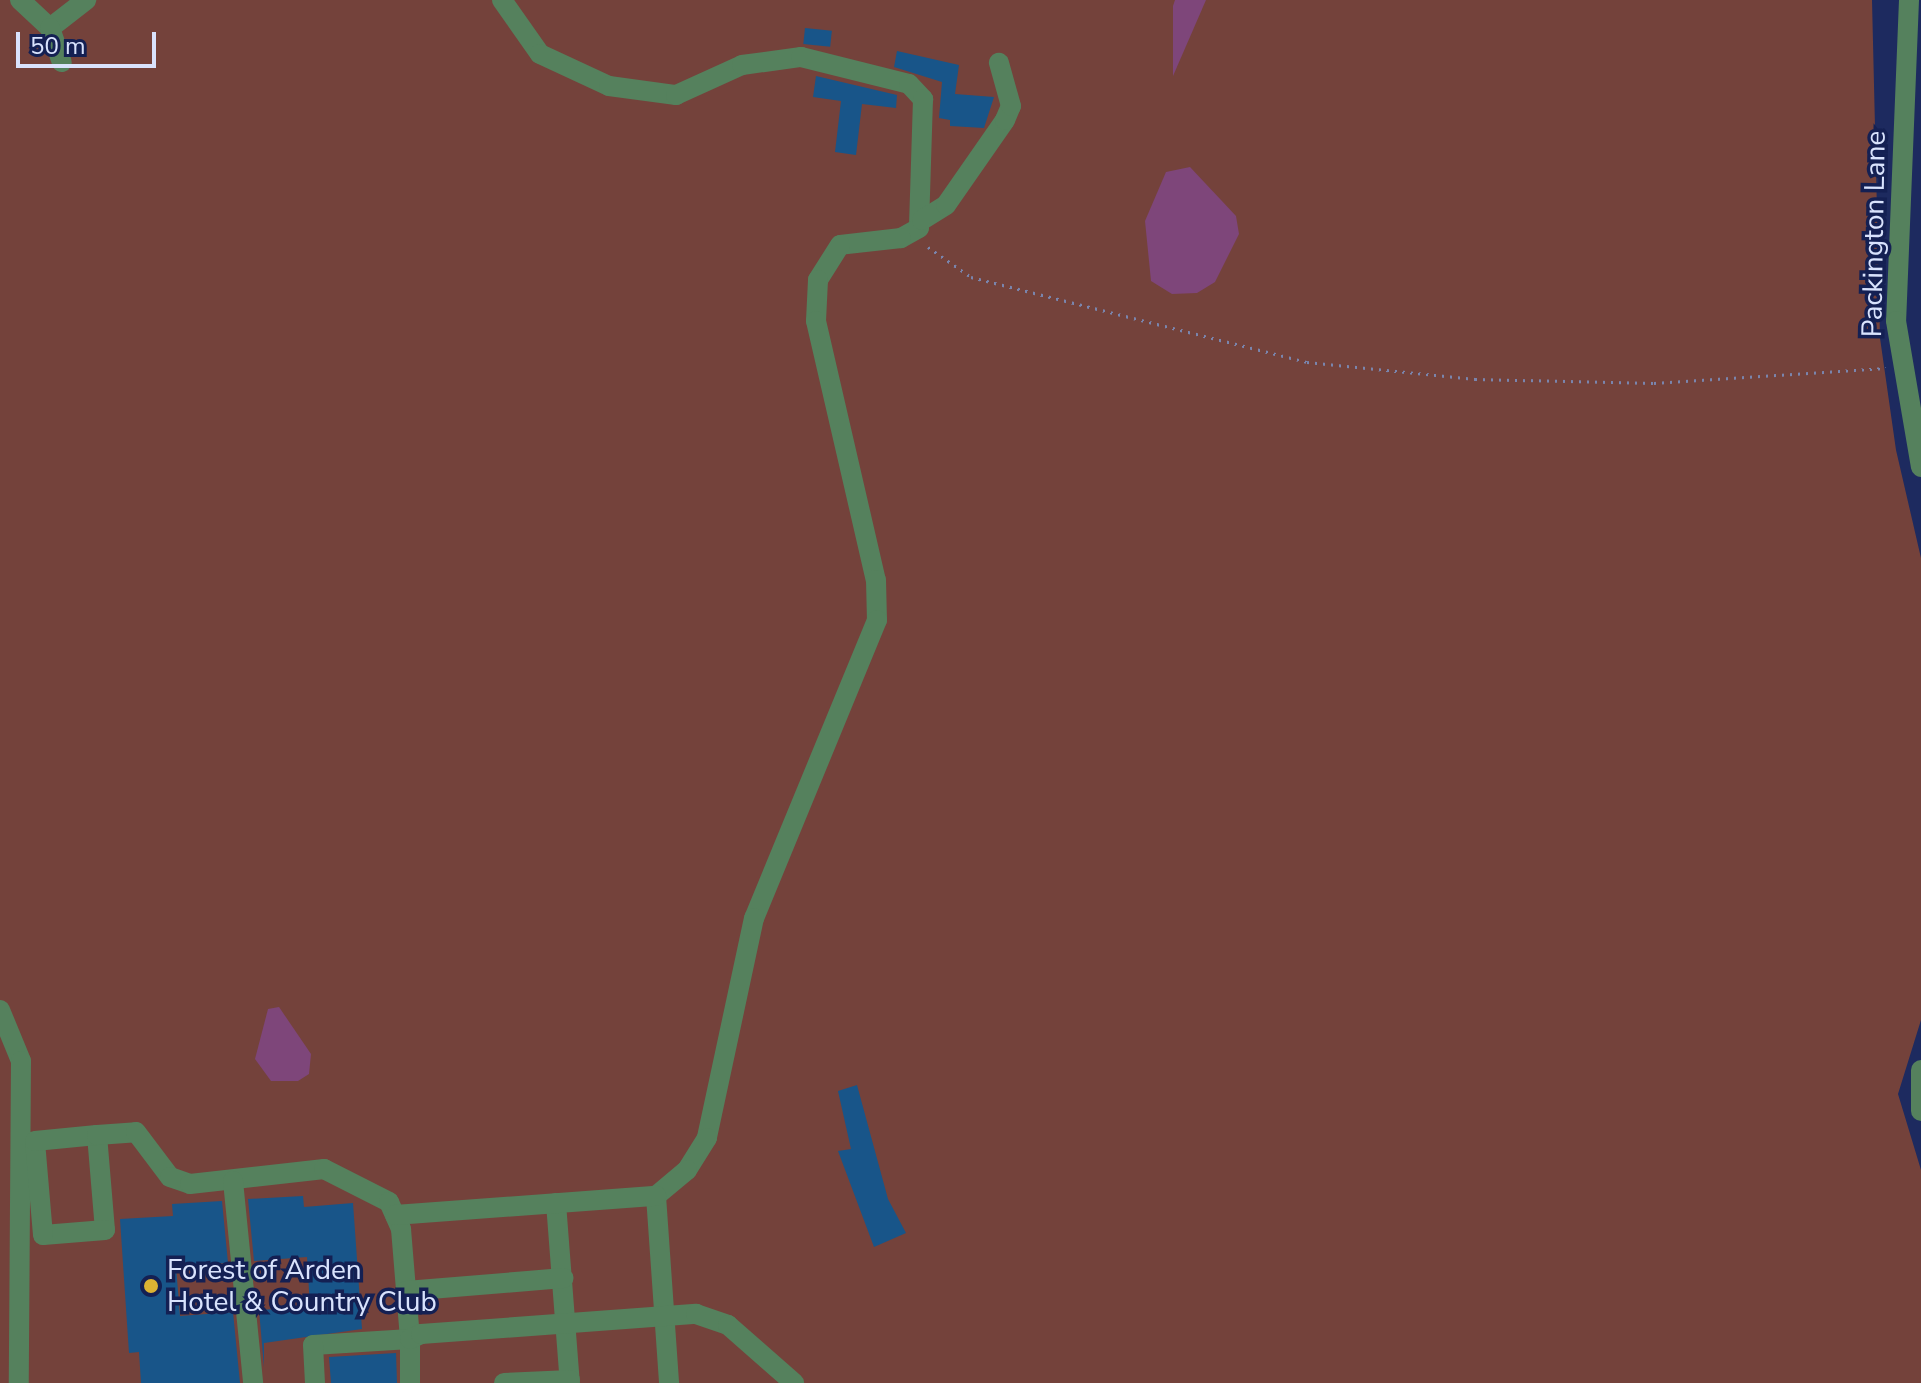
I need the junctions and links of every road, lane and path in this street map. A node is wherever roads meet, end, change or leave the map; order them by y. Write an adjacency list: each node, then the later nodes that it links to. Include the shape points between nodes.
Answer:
1 (20, 0): 5 (street)
2 (86, 0): 5 (street)
3 (502, 0): 8 (street, via 540,54 609,86 676,95 742,65 801,57 909,84 923,99)
4 (1909, 0): 9 (street, Packington Lane, via 1896,321)
5 (50, 28): 6 (street)
6 (62, 62)
7 (999, 63): 8 (street, via 1011,106 1005,120 946,205)
8 (918, 228): 9 (path, via 971,277 1307,362 1475,379 1654,383 1862,372); 16 (street, via 840,245 818,280 816,321 876,580 877,620 754,918 707,1138 687,1170)
9 (1902, 365): 10 (street, Packington Lane)
10 (1921, 467)
11 (0, 1010): 25 (street, via 21,1061)
12 (1921, 1070): 13 (street)
13 (1921, 1111)
14 (97, 1135): 14 (street, via 35,1141 43,1235 105,1230); 15 (street, via 136,1132 170,1177 190,1184)
15 (233, 1181): 18 (street, via 324,1169 389,1202); 26 (street)
16 (656, 1196): 17 (street); 21 (street)
17 (556, 1203): 18 (street); 19 (street)
18 (395, 1215): 20 (street)
19 (563, 1278): 20 (street); 22 (street)
20 (406, 1291): 23 (street)
21 (664, 1316): 22 (street); 30 (street); 31 (street, via 696,1314 728,1325)
22 (566, 1324): 23 (street); 24 (street)
23 (410, 1339): 27 (street, via 313,1345); 28 (street)
24 (570, 1381): 29 (street)
25 (19, 1383)
26 (253, 1383)
27 (315, 1383)
28 (410, 1383)
29 (504, 1383)
30 (669, 1383)
31 (794, 1383)

